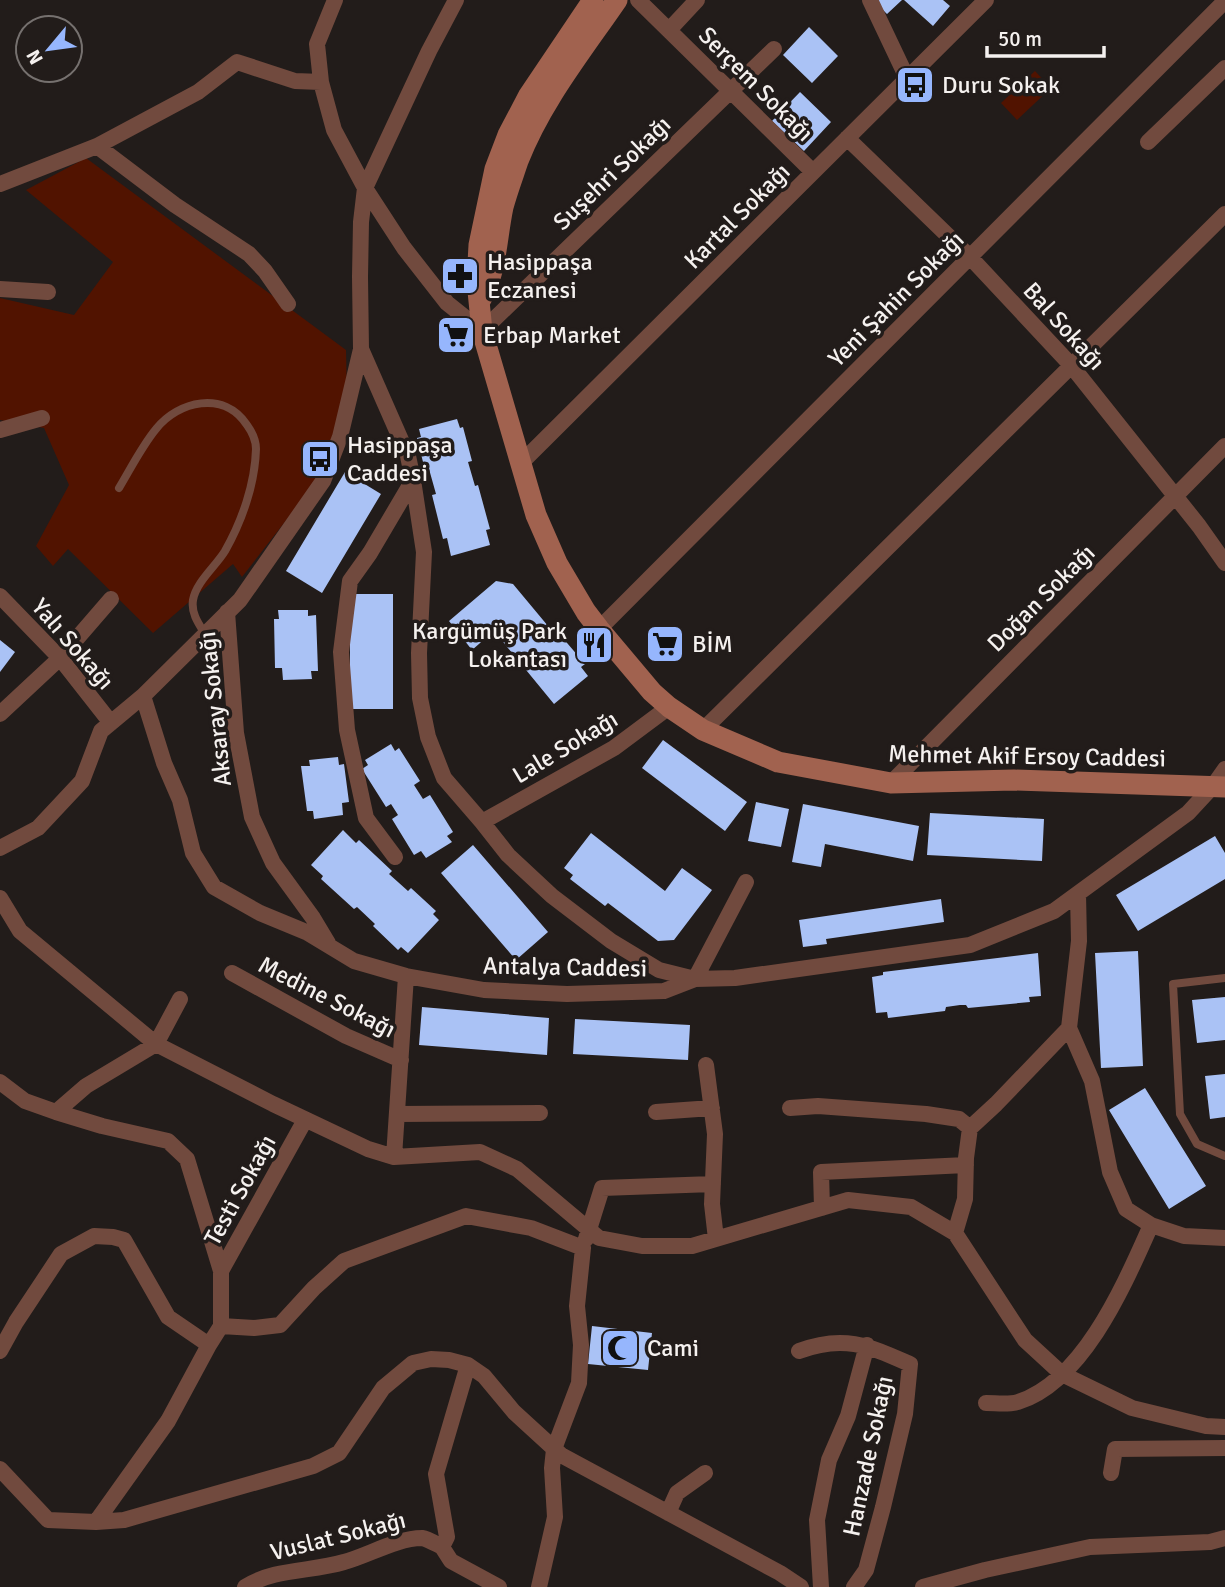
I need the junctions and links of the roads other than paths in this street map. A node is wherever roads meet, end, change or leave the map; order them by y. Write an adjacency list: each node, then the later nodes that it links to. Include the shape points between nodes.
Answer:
1 (335, 0): 14 (street, via 317,44)
2 (456, 0): 21 (street)
3 (593, 0): 26 (main road, Mehmet Akif Ersoy Caddesi, via 529,95 495,169 478,244)
4 (617, 0): 26 (main road, Mehmet Akif Ersoy Caddesi, via 558,87 519,160 504,206 490,284)
5 (638, 0): 10 (street, Serçem Sokağı)
6 (696, 0): 10 (street)
7 (870, 0): 13 (street)
8 (986, 0): 13 (street, Kartal Sokağı)
9 (1225, 1): 23 (street, Yeni Şahin Sokağı)
10 (669, 30): 15 (street, Serçem Sokağı)
11 (774, 49): 15 (street, Suşehri Sokağı)
12 (1225, 68): 17 (street)
13 (907, 78): 16 (street, Kartal Sokağı)
14 (321, 82): 18 (street, via 295,80 237,62 198,92); 21 (street, via 334,130)
15 (730, 91): 19 (street, Serçem Sokağı); 28 (street, Suşehri Sokağı)
16 (846, 138): 19 (street, Kartal Sokağı); 23 (street, Bal Sokağı)
17 (1148, 142)
18 (97, 146): 20 (street); 27 (street, via 249,254)
19 (813, 172): 34 (street, Kartal Sokağı)
20 (0, 184)
21 (365, 188): 28 (street, via 447,303); 29 (street, via 359,277)
22 (1225, 214): 30 (street)
23 (970, 257): 30 (street, Bal Sokağı); 42 (street, Yeni Şahin Sokağı)
24 (0, 289): 25 (street)
25 (48, 292)
26 (479, 303): 28 (main road, Mehmet Akif Ersoy Caddesi)
27 (288, 304)
28 (482, 331): 34 (main road, Mehmet Akif Ersoy Caddesi)
29 (361, 349): 35 (street, via 408,456); 41 (street, via 340,437 323,481)
30 (1070, 364): 37 (street, Bal Sokağı); 49 (street)
31 (42, 418): 32 (street)
32 (0, 430)
33 (1225, 446): 37 (street, Doğan Sokağı)
34 (520, 464): 42 (main road, Mehmet Akif Ersoy Caddesi, via 557,563)
35 (413, 480): 53 (street, via 424,552 420,698 428,737 444,778); 55 (street, via 350,581 341,652 347,730 366,818)
36 (119, 488): 43 (lane, via 158,425 180,409 205,402 220,405 244,420 252,432 256,446 247,499 225,551 195,593 193,611)
37 (1175, 495): 38 (street, Bal Sokağı); 51 (street, Doğan Sokağı)
38 (1225, 563)
39 (0, 596): 44 (street, Yalı Sokağı)
40 (111, 599): 44 (street)
41 (227, 612): 43 (street); 59 (street, Aksaray Sokağı, via 236,733 252,817 273,863)
42 (599, 629): 46 (main road, Mehmet Akif Ersoy Caddesi)
43 (205, 634): 45 (street)
44 (60, 658): 47 (street); 48 (street, Yalı Sokağı)
45 (143, 696): 48 (street); 59 (street, Antalya Caddesi, via 180,800 192,853 214,887)
46 (669, 707): 49 (main road, Mehmet Akif Ersoy Caddesi); 53 (street, Lale Sokağı, via 614,748)
47 (0, 714)
48 (111, 723): 54 (street, via 101,731 82,781 38,828)
49 (703, 730): 51 (main road, Mehmet Akif Ersoy Caddesi, via 778,762)
50 (1225, 769): 52 (street)
51 (891, 783): 52 (main road, Mehmet Akif Ersoy Caddesi, via 1014,780)
52 (1219, 787): 57 (street, Antalya Caddesi)
53 (482, 822): 63 (street, via 508,855 552,896 611,941 660,970)
54 (0, 848)
55 (395, 857)
56 (746, 882): 63 (street)
57 (1078, 894): 63 (street, Antalya Caddesi, via 1054,911 970,945 735,978); 65 (street, via 1079,941)
58 (0, 898): 66 (street, via 20,931)
59 (330, 946): 61 (street, Antalya Caddesi, via 354,961)
60 (232, 974): 67 (street, Medine Sokağı, via 346,1036)
61 (406, 976): 63 (street, Antalya Caddesi, via 484,990 567,995 664,991); 67 (street)
62 (1225, 978): 78 (lane, via 1173,984 1180,1114 1197,1144)
63 (695, 979)
64 (180, 999): 66 (street)
65 (1069, 1028): 77 (street); 83 (street, via 1092,1081 1110,1172 1126,1209)
66 (156, 1044): 73 (street, via 86,1086); 76 (street)
67 (401, 1060): 75 (street)
68 (706, 1065): 70 (street)
69 (0, 1083): 73 (street, via 25,1101)
70 (712, 1108): 72 (street); 81 (street)
71 (790, 1108): 77 (street, via 926,1114 959,1119)
72 (656, 1111)
73 (56, 1112): 89 (street, via 168,1140 187,1159)
74 (540, 1113): 75 (street)
75 (398, 1114): 79 (street)
76 (305, 1120): 79 (street); 89 (street, Testi Sokağı)
77 (970, 1128): 80 (street)
78 (1225, 1156)
79 (394, 1157): 84 (street, via 480,1152 517,1170)
80 (966, 1165): 82 (street, via 821,1172); 85 (street, via 965,1199)
81 (713, 1184): 84 (street, via 602,1188); 87 (street)
82 (822, 1208): 85 (street, via 848,1200 911,1207); 87 (street)
83 (1151, 1225): 86 (street, via 1184,1236); 97 (street, via 1118,1299)
84 (589, 1230): 87 (street, via 599,1238 642,1246 692,1246); 88 (street)
85 (956, 1233): 97 (street, via 1025,1340)
86 (1225, 1238)
87 (716, 1239)
88 (583, 1248): 91 (street, via 531,1228 466,1216 344,1261 280,1325); 101 (street, via 577,1306 579,1383)
89 (221, 1271): 91 (street, Testi Sokağı)
90 (8, 1322): 92 (street, via 61,1254 94,1236 113,1237 124,1240 168,1317); 94 (street)
91 (221, 1326): 92 (street)
92 (209, 1345): 106 (street, via 168,1421)
93 (867, 1345): 95 (street, Hanzade Sokağı, via 838,1341); 113 (street, via 848,1416 829,1460 817,1520); 114 (street, Hanzade Sokağı, via 910,1364 905,1414 883,1507 866,1570)
94 (0, 1351)
95 (799, 1351)
96 (468, 1365): 101 (street); 106 (street, via 431,1359 413,1363 383,1388 338,1453 313,1466 124,1520); 108 (street, via 436,1474 447,1537)
97 (1062, 1374): 98 (street, via 1017,1403); 99 (street, via 1132,1408)
98 (986, 1403)
99 (1225, 1427)
100 (1225, 1448): 104 (street, via 1115,1449)
101 (554, 1449): 105 (street); 111 (street, via 555,1517)
102 (0, 1469): 106 (street, via 48,1520)
103 (705, 1473): 105 (street, via 677,1493)
104 (1111, 1473)
105 (668, 1513): 112 (street)
106 (96, 1522)
107 (1225, 1538): 115 (street, via 1090,1547)
108 (442, 1547): 109 (street, Vuslat Sokağı, via 423,1538 323,1568 256,1580); 110 (street, via 451,1561)
109 (245, 1587)
110 (499, 1587)
111 (539, 1587)
112 (801, 1587)
113 (821, 1587)
114 (855, 1587)
115 (923, 1587)

